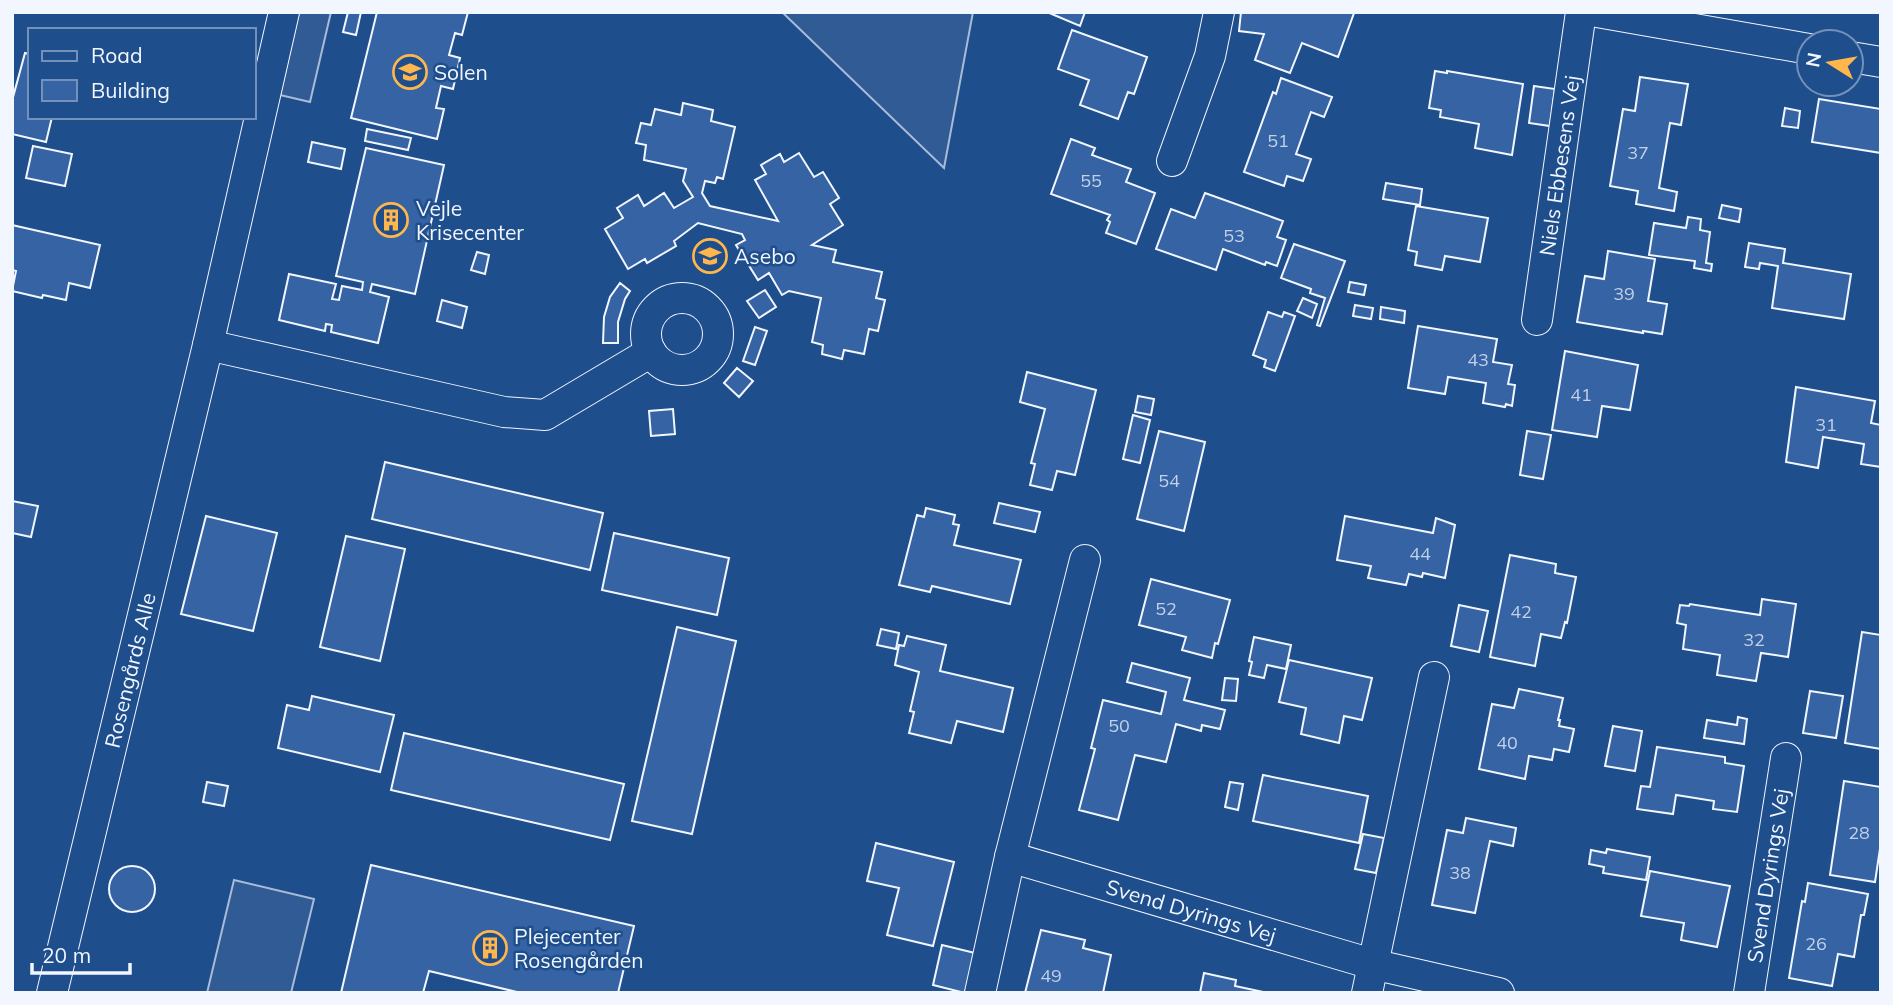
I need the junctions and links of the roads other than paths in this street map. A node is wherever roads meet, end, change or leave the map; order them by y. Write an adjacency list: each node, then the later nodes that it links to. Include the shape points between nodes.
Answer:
1 (284, 12): 8 (street, Rosengårds Alle)
2 (1219, 12): 6 (street, via 1210,56)
3 (1581, 12): 7 (street, Niels Ebbesens Vej)
4 (1597, 12): 5 (street)
5 (1795, 47)
6 (1172, 160)
7 (1536, 320)
8 (208, 345): 9 (street, via 504,412 545,415); 15 (street, Rosengårds Alle)
9 (651, 352)
10 (1085, 560): 13 (street)
11 (1434, 677): 14 (street)
12 (1786, 758): 19 (street, Svend Dyrings Vej)
13 (1010, 857): 14 (street, Svend Dyrings Vej); 16 (street)
14 (1372, 964): 17 (street); 18 (street, Svend Dyrings Vej)
15 (52, 993)
16 (980, 993)
17 (1367, 993)
18 (1499, 993)
19 (1749, 993)

